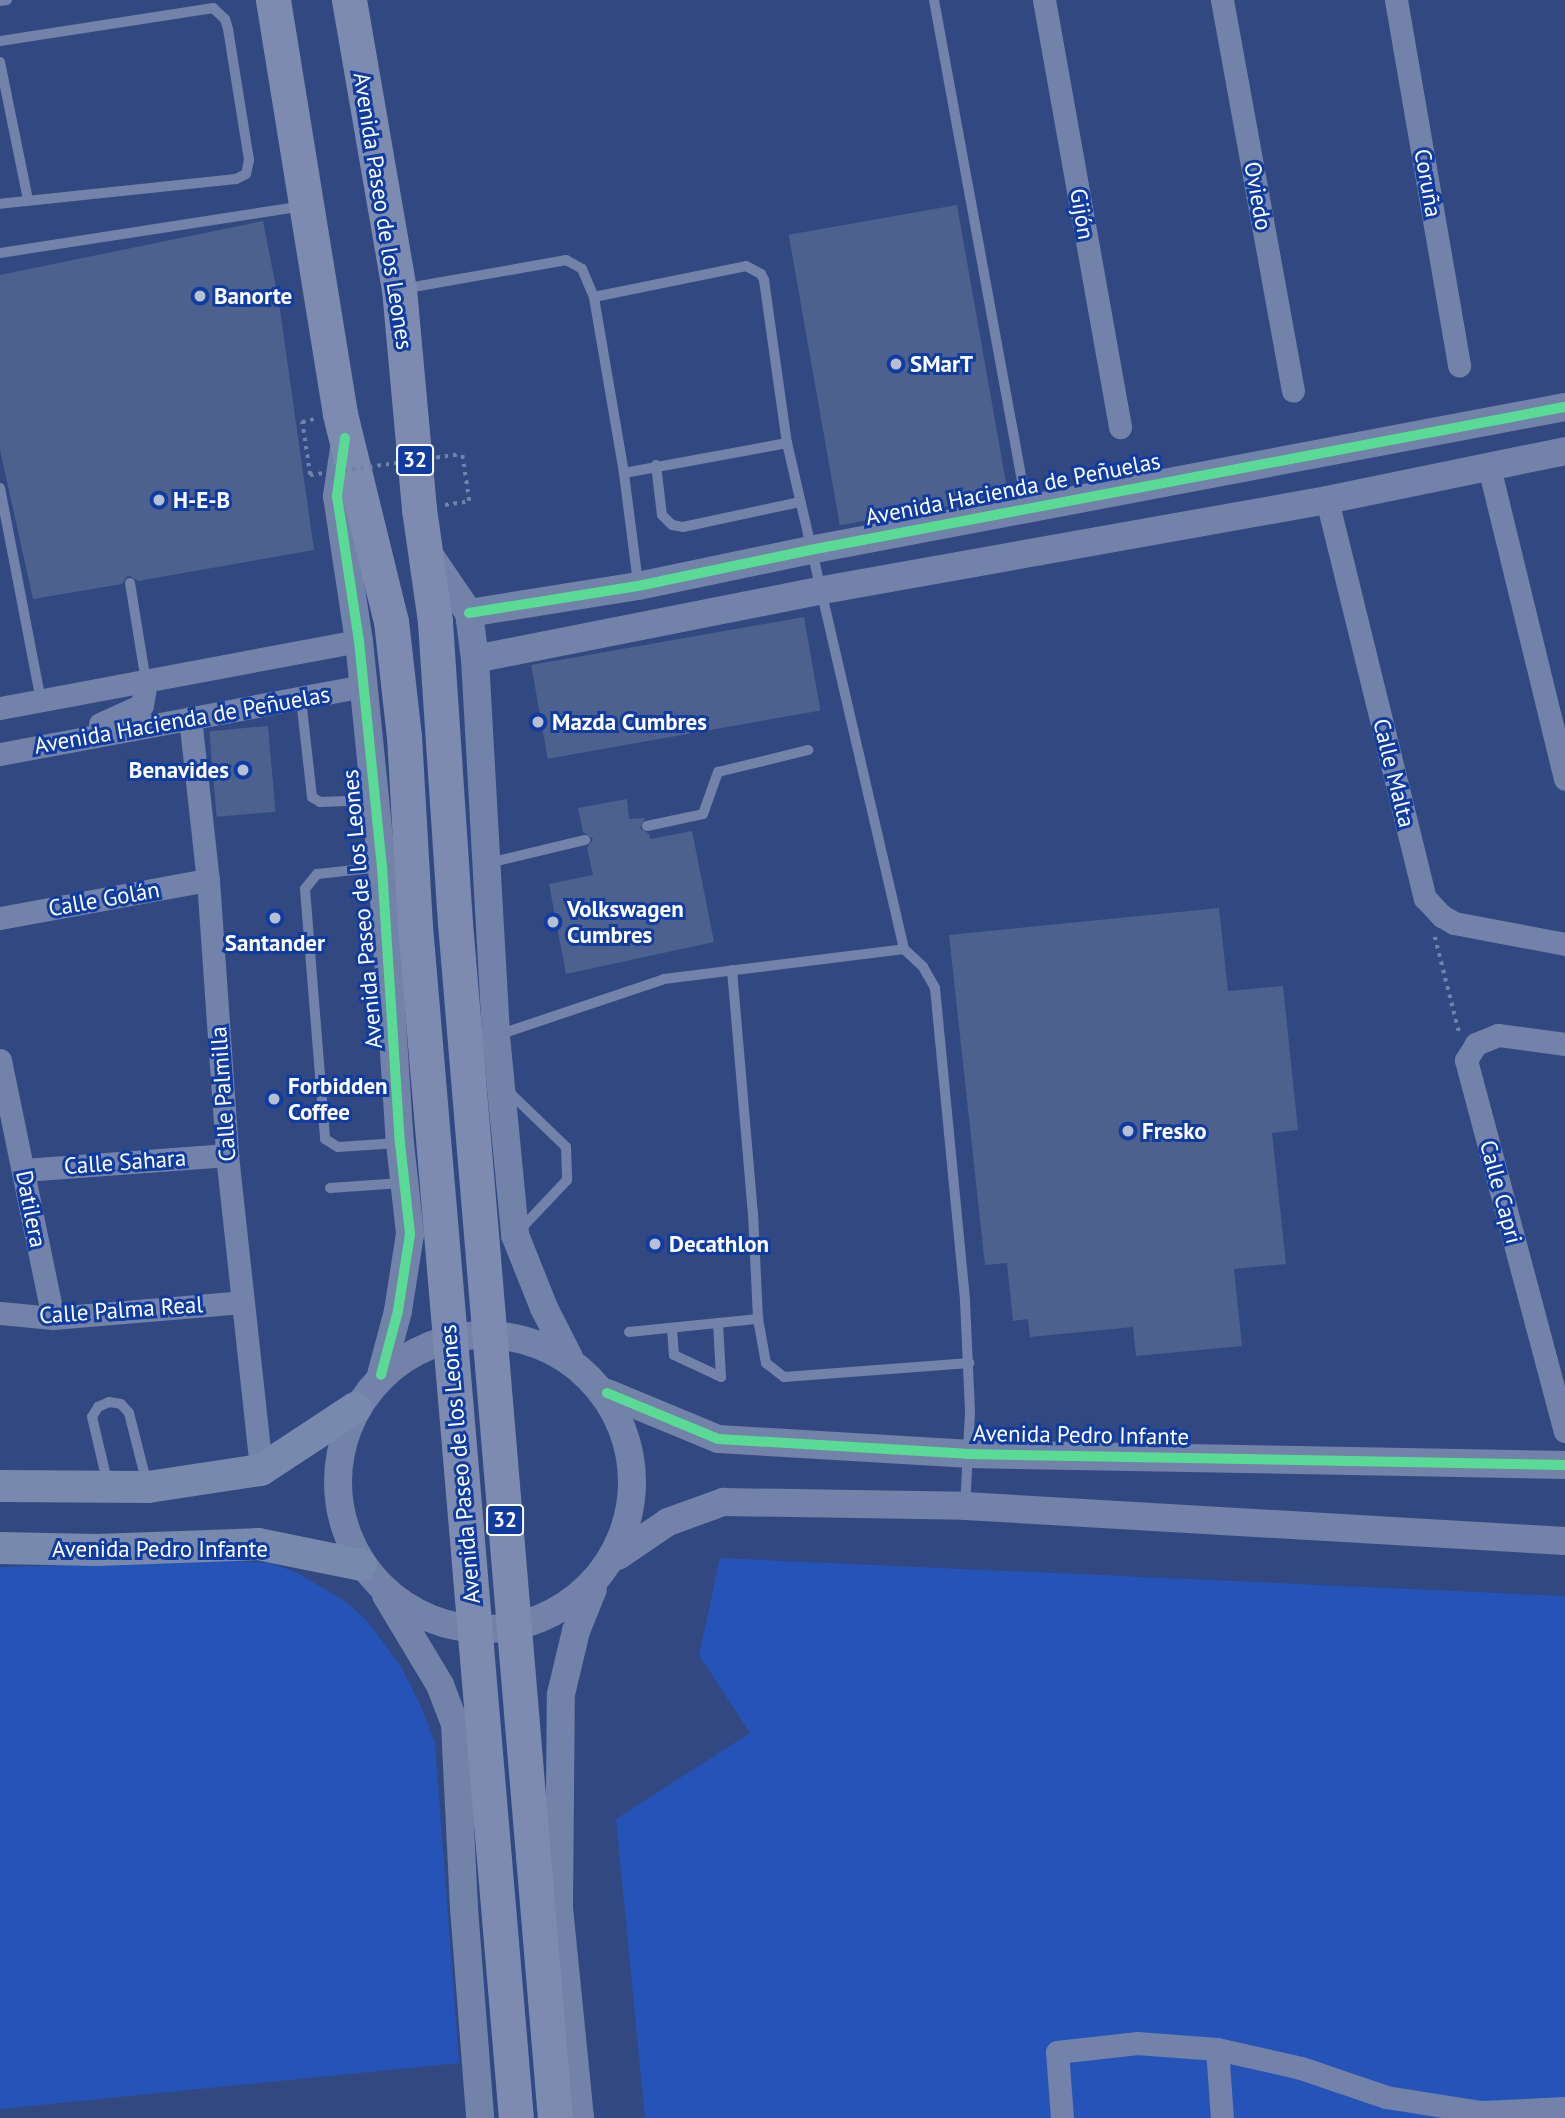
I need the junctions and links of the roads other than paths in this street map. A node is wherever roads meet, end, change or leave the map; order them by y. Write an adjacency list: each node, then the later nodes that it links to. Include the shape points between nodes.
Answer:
1 (7, 0): 8 (lane)
2 (272, 0): 13 (main road, Avenida Paseo de los Leones / 32)
3 (349, 0): 15 (main road, Avenida Paseo de los Leones / 32)
4 (934, 0): 30 (lane)
5 (1044, 0): 20 (street, Gijón)
6 (1223, 0): 18 (street, Oviedo)
7 (1396, 0): 17 (street, Coruña)
8 (0, 1)
9 (0, 41): 11 (lane, via 205,8 220,11 228,29 249,160 242,177)
10 (0, 62): 11 (lane)
11 (28, 200): 12 (lane)
12 (0, 204)
13 (308, 206): 14 (lane); 21 (main road, Avenida Paseo de los Leones / 32)
14 (0, 254)
15 (399, 289): 16 (lane, via 566,260 582,269); 31 (main road, Avenida Paseo de los Leones / 32)
16 (594, 297): 22 (lane, via 746,266 761,274); 26 (lane)
17 (1459, 366)
18 (1293, 391)
19 (1565, 407): 30 (street, Avenida Hacienda de Peñuelas)
20 (1120, 427)
21 (345, 438): 37 (street, Avenida Paseo de los Leones, via 337,496); 102 (main road, Avenida Paseo de los Leones / 32, bridge, via 391,621 404,736 415,926)
22 (788, 443): 24 (lane); 29 (lane)
23 (1565, 451): 25 (street)
24 (656, 465): 26 (lane); 29 (lane, via 662,515 672,525 682,527)
25 (1489, 467): 28 (street); 48 (street)
26 (624, 473): 34 (lane)
27 (0, 488): 42 (lane)
28 (1327, 500): 35 (street); 56 (street, Calle Malta, via 1425,898 1454,923)
29 (800, 502): 32 (lane)
30 (1027, 508): 32 (street, Avenida Hacienda de Peñuelas)
31 (425, 548): 36 (street, Avenida Paseo de los Leones); 103 (main road, Avenida Paseo de los Leones / 32, bridge, via 435,622 455,923)
32 (810, 550): 34 (street, Avenida Hacienda de Peñuelas); 35 (lane)
33 (130, 583): 39 (lane)
34 (638, 586): 36 (street, Avenida Hacienda de Peñuelas)
35 (823, 590): 38 (street); 57 (lane)
36 (469, 613): 38 (street, Avenida Paseo de los Leones)
37 (359, 642): 39 (street, Avenida Hacienda de Peñuelas); 40 (street, Avenida Paseo de los Leones)
38 (475, 659): 52 (street, Avenida Paseo de los Leones)
39 (146, 682): 42 (street, Avenida Hacienda de Peñuelas); 45 (street, via 142,705)
40 (363, 686): 41 (street, Avenida Hacienda de Peñuelas); 49 (street, Avenida Paseo de los Leones)
41 (301, 699): 44 (street, Avenida Hacienda de Peñuelas); 49 (lane, via 312,797 320,803)
42 (41, 701): 43 (street, Avenida Hacienda de Peñuelas)
43 (0, 708)
44 (190, 718): 45 (street, Avenida Hacienda de Peñuelas); 54 (street, Calle Palmilla)
45 (58, 741): 47 (street, Avenida Hacienda de Peñuelas)
46 (808, 750): 50 (lane, via 718,772 703,814)
47 (0, 754)
48 (1565, 779)
49 (375, 800): 53 (street, Avenida Paseo de los Leones)
50 (647, 826)
51 (585, 840): 52 (lane)
52 (486, 863): 59 (street, Avenida Paseo de los Leones)
53 (382, 867): 63 (street, Avenida Paseo de los Leones); 63 (lane, via 317,874 304,890 325,1139 338,1147)
54 (208, 880): 55 (street, Calle Golán); 64 (street, Calle Palmilla)
55 (0, 918)
56 (1565, 944)
57 (904, 949): 58 (lane); 78 (lane, via 923,967 935,988)
58 (732, 970): 59 (lane, via 664,979); 73 (lane)
59 (496, 1036): 62 (street, Avenida Paseo de los Leones)
60 (1565, 1044): 82 (street, Calle Capri, via 1497,1035 1476,1044 1466,1060)
61 (0, 1060): 65 (street, Datilera)
62 (501, 1085): 69 (street, Avenida Paseo de los Leones); 69 (lane, via 566,1146 567,1180)
63 (400, 1143): 66 (street, Avenida Paseo de los Leones)
64 (227, 1155): 65 (street, Calle Sahara); 70 (street, Calle Palmilla)
65 (24, 1170): 72 (street, Datilera)
66 (405, 1183): 67 (lane); 68 (street, Avenida Paseo de los Leones)
67 (330, 1188)
68 (411, 1234): 69 (street, via 441,1256 460,1259 478,1257); 79 (street, Avenida Paseo de los Leones)
69 (515, 1235): 77 (street, Avenida Paseo de los Leones)
70 (242, 1302): 72 (street, Calle Palma Real); 85 (street, Calle Palmilla)
71 (0, 1313): 72 (street, Calle Palma Real)
72 (53, 1318)
73 (758, 1319): 74 (lane); 78 (lane, via 766,1363 784,1377)
74 (718, 1323): 75 (lane); 75 (lane, via 721,1377 674,1355)
75 (672, 1328): 76 (lane)
76 (629, 1332)
77 (569, 1357): 79 (street, via 498,1335 456,1337 415,1350); 80 (street)
78 (969, 1363): 83 (lane)
79 (381, 1375): 81 (street)
80 (607, 1393): 83 (street, Avenida Pedro Infante, via 718,1439); 92 (street, via 622,1418 628,1456 629,1495)
81 (355, 1408): 85 (main road); 93 (street, via 338,1454 337,1502 344,1533)
82 (1565, 1431)
83 (967, 1454): 84 (street, Avenida Pedro Infante); 89 (lane)
84 (1565, 1465)
85 (261, 1470): 87 (main road)
86 (0, 1486): 88 (main road)
87 (148, 1487): 88 (main road); 88 (lane, via 130,1413 121,1404 109,1402 93,1417)
88 (108, 1488)
89 (965, 1506): 90 (street); 92 (street, via 723,1502 668,1522)
90 (1565, 1541)
91 (0, 1548): 93 (main road, Avenida Pedro Infante, via 97,1550 258,1544)
92 (618, 1556): 94 (street)
93 (371, 1576): 94 (street, via 415,1611 454,1625 496,1628 568,1607); 96 (street, via 440,1685 455,1724)
94 (593, 1589): 95 (street, via 576,1632 561,1694)
95 (559, 1906): 96 (street, via 553,1890 541,1878 510,1867 480,1879); 104 (street)
96 (464, 1908): 101 (street)
97 (1217, 2049): 98 (street, via 1301,2068); 105 (street, via 1137,2043 1057,2052); 106 (street)
98 (1379, 2095): 100 (street); 107 (street)
99 (1565, 2108): 100 (street)
100 (1481, 2115)
101 (480, 2118)
102 (516, 2118)
103 (555, 2118)
104 (580, 2118)
105 (1062, 2118)
106 (1222, 2118)
107 (1381, 2118)

